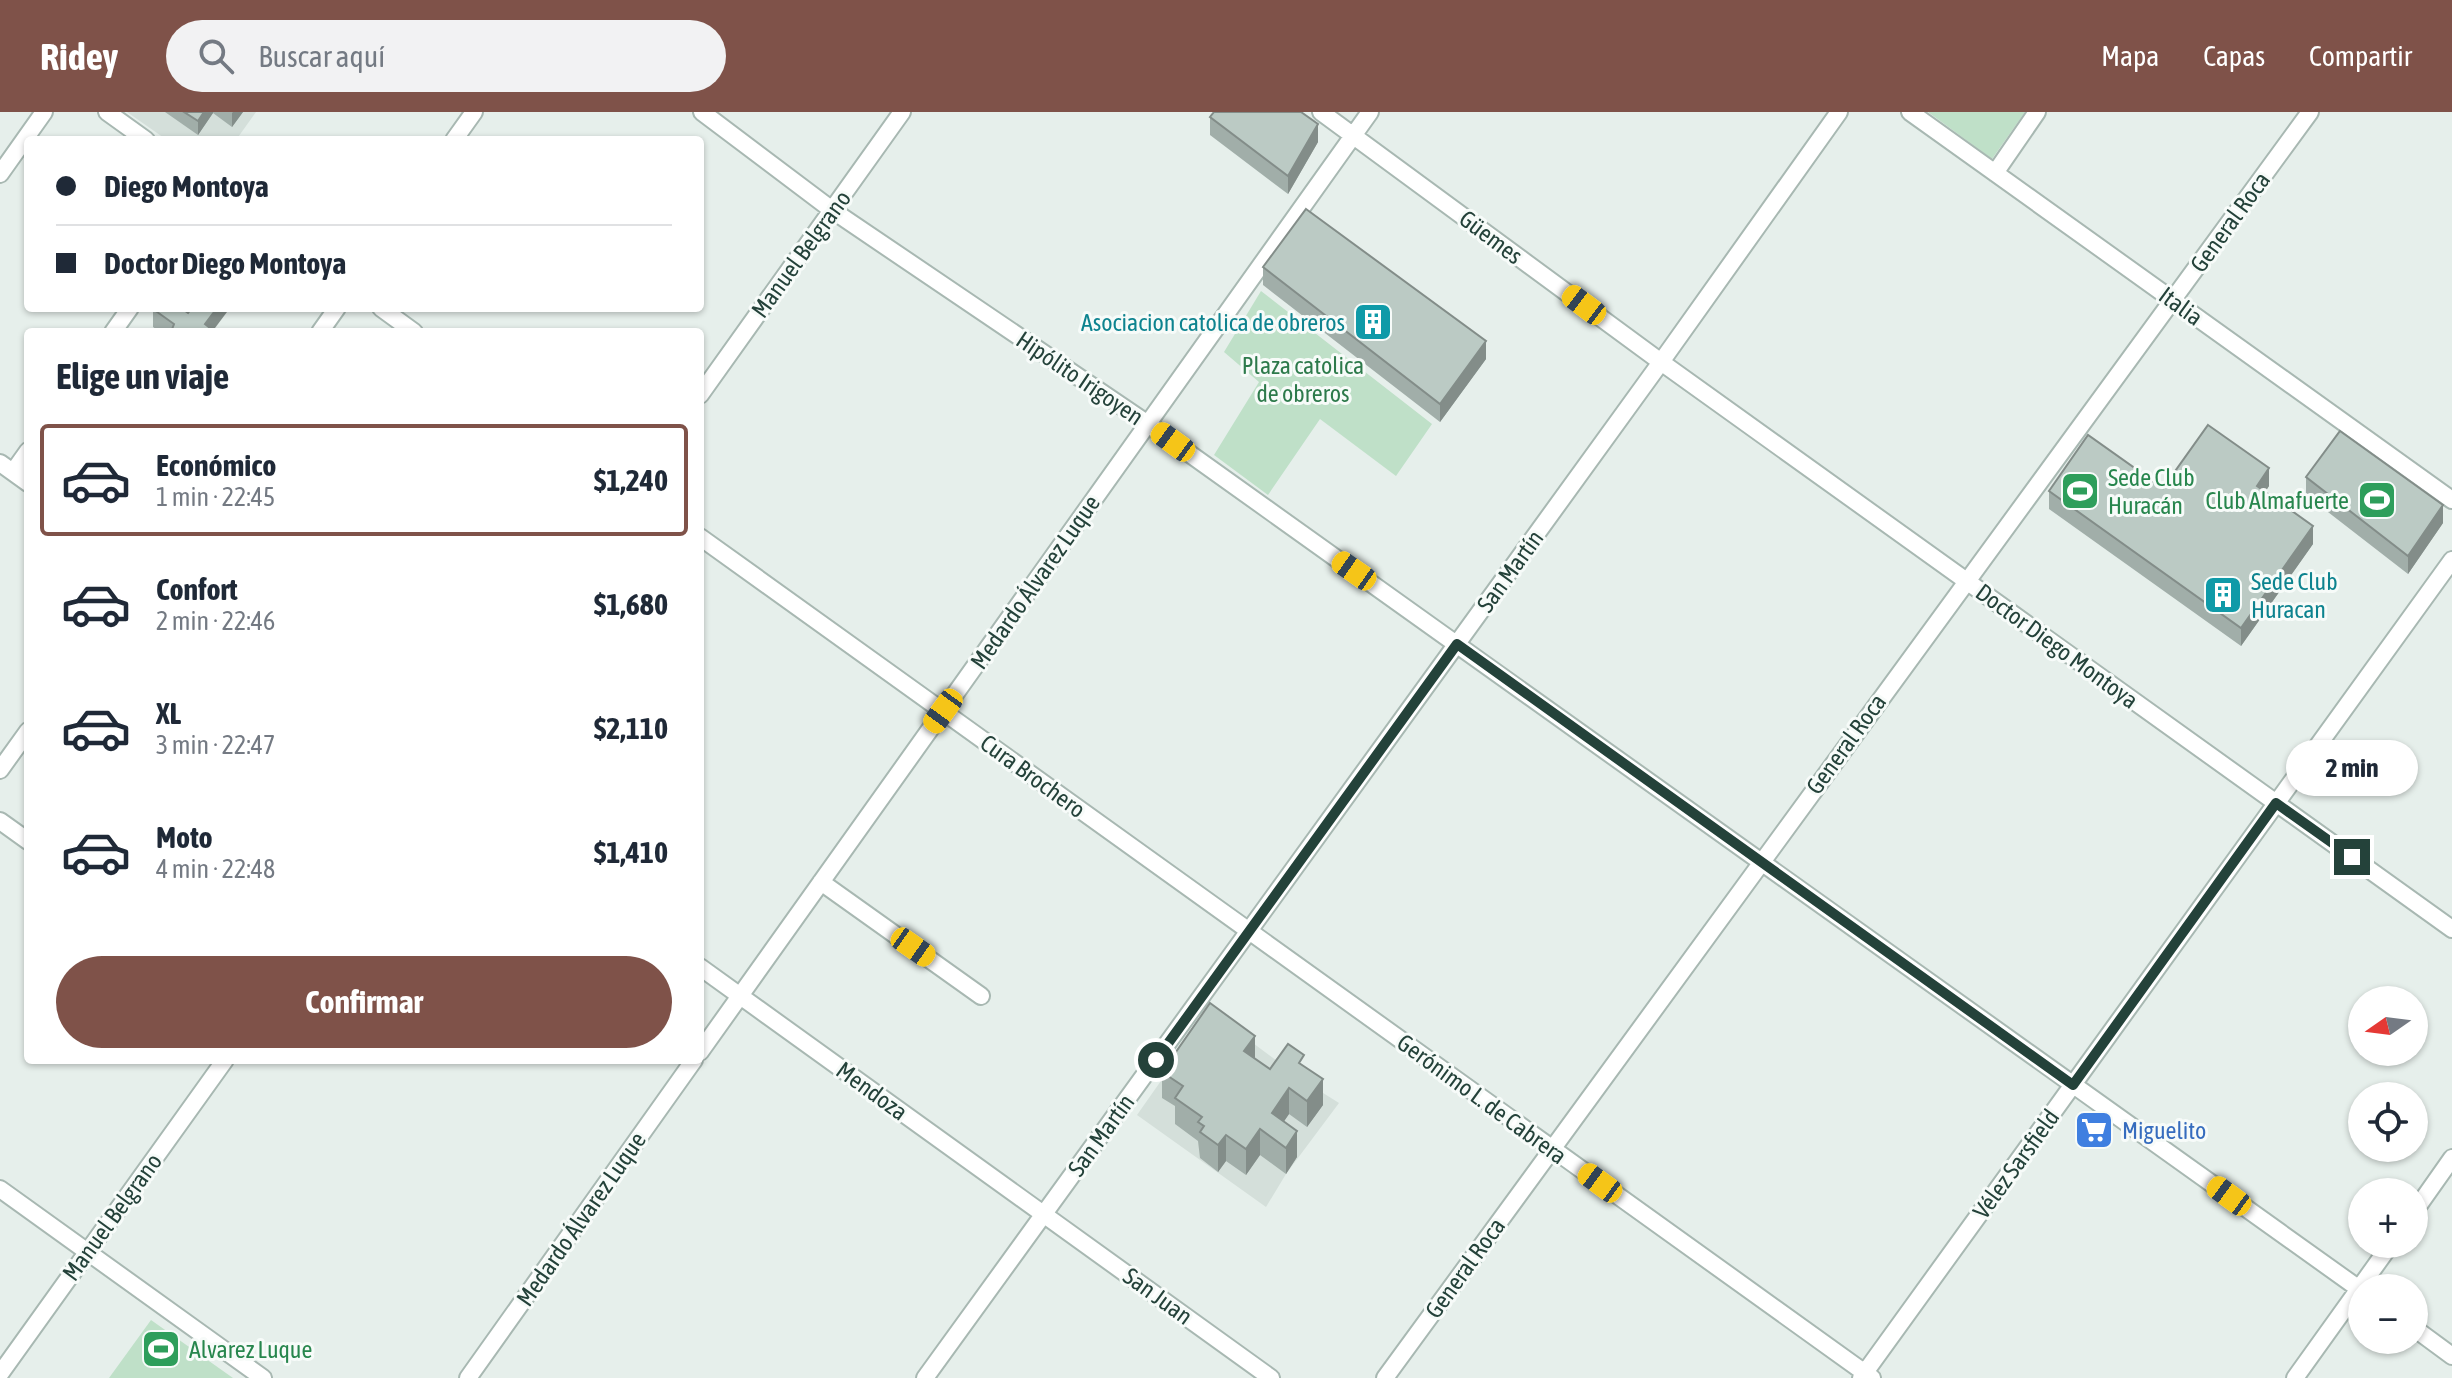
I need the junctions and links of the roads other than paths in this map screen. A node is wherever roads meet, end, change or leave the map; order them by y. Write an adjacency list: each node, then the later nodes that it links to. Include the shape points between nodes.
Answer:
1 (44, 112): 13 (street)
2 (107, 112): 14 (street)
3 (474, 112): 15 (street)
4 (702, 112): 19 (street, Hipólito Irigoyen)
5 (902, 112): 19 (street, Manuel Belgrano)
6 (1321, 112): 12 (street, Güemes)
7 (1370, 112): 12 (street, Medardo Álvarez Luque)
8 (1839, 112): 23 (street, San Martín)
9 (1910, 112): 17 (street, Italia)
10 (2037, 112): 17 (street)
11 (2310, 112): 20 (street, General Roca)
12 (1354, 134): 23 (street, Güemes); 25 (street, Medardo Álvarez Luque)
13 (27, 136)
14 (140, 136)
15 (457, 136)
16 (24, 140): 18 (street)
17 (1995, 173): 20 (street, Italia)
18 (0, 174)
19 (832, 210): 24 (street, Manuel Belgrano); 25 (street, Hipólito Irigoyen)
20 (2173, 300): 29 (street, Italia); 32 (street, General Roca)
21 (386, 312): 22 (street)
22 (408, 328)
23 (1661, 362): 32 (street, Doctor Diego Montoya); 33 (street, San Martín)
24 (704, 389)
25 (1148, 424): 33 (street, Hipólito Irigoyen); 34 (street, Medardo Álvarez Luque)
26 (24, 454): 27 (street)
27 (6, 468): 28 (street)
28 (24, 480)
29 (2452, 500)
30 (704, 540): 34 (street, Cura Brochero)
31 (2452, 560): 37 (street, Vélez Sarsfield)
32 (1966, 580): 37 (street, Doctor Diego Montoya); 40 (street, General Roca)
33 (1457, 644): 40 (street, Hipólito Irigoyen); 43 (street, San Martín)
34 (943, 711): 41 (street, Medardo Álvarez Luque); 43 (street, Cura Brochero)
35 (24, 737): 36 (street)
36 (0, 770)
37 (2276, 803): 42 (street, Doctor Diego Montoya); 50 (street, Vélez Sarsfield)
38 (0, 821): 39 (street)
39 (24, 838)
40 (1761, 862): 50 (street, Hipólito Irigoyen); 51 (street, General Roca)
41 (821, 882): 45 (street, Medardo Álvarez Luque); 46 (street)
42 (2452, 929)
43 (1249, 931): 51 (street, Gerónimo L. de Cabrera); 55 (street, San Martín)
44 (704, 970): 45 (street, Mendoza)
45 (740, 996): 47 (street, Medardo Álvarez Luque); 55 (street, Mendoza)
46 (981, 996)
47 (704, 1046)
48 (222, 1064): 56 (street, Manuel Belgrano)
49 (691, 1064): 64 (street, Medardo Álvarez Luque)
50 (2073, 1085): 57 (street, Hipólito Irigoyen); 62 (street, Vélez Sarsfield)
51 (1552, 1149): 62 (street, Gerónimo L. de Cabrera); 67 (street, General Roca)
52 (2452, 1158): 54 (street)
53 (0, 1189): 56 (street)
54 (2428, 1192)
55 (1044, 1214): 65 (street, San Martín); 66 (street, San Juan)
56 (88, 1251): 61 (street, Manuel Belgrano); 63 (street)
57 (2348, 1281)
58 (2348, 1306): 68 (street)
59 (2428, 1338): 60 (street)
60 (2452, 1356)
61 (0, 1374)
62 (1866, 1376)
63 (263, 1378)
64 (468, 1378)
65 (925, 1378)
66 (1271, 1378)
67 (1385, 1378)
68 (2295, 1378)

